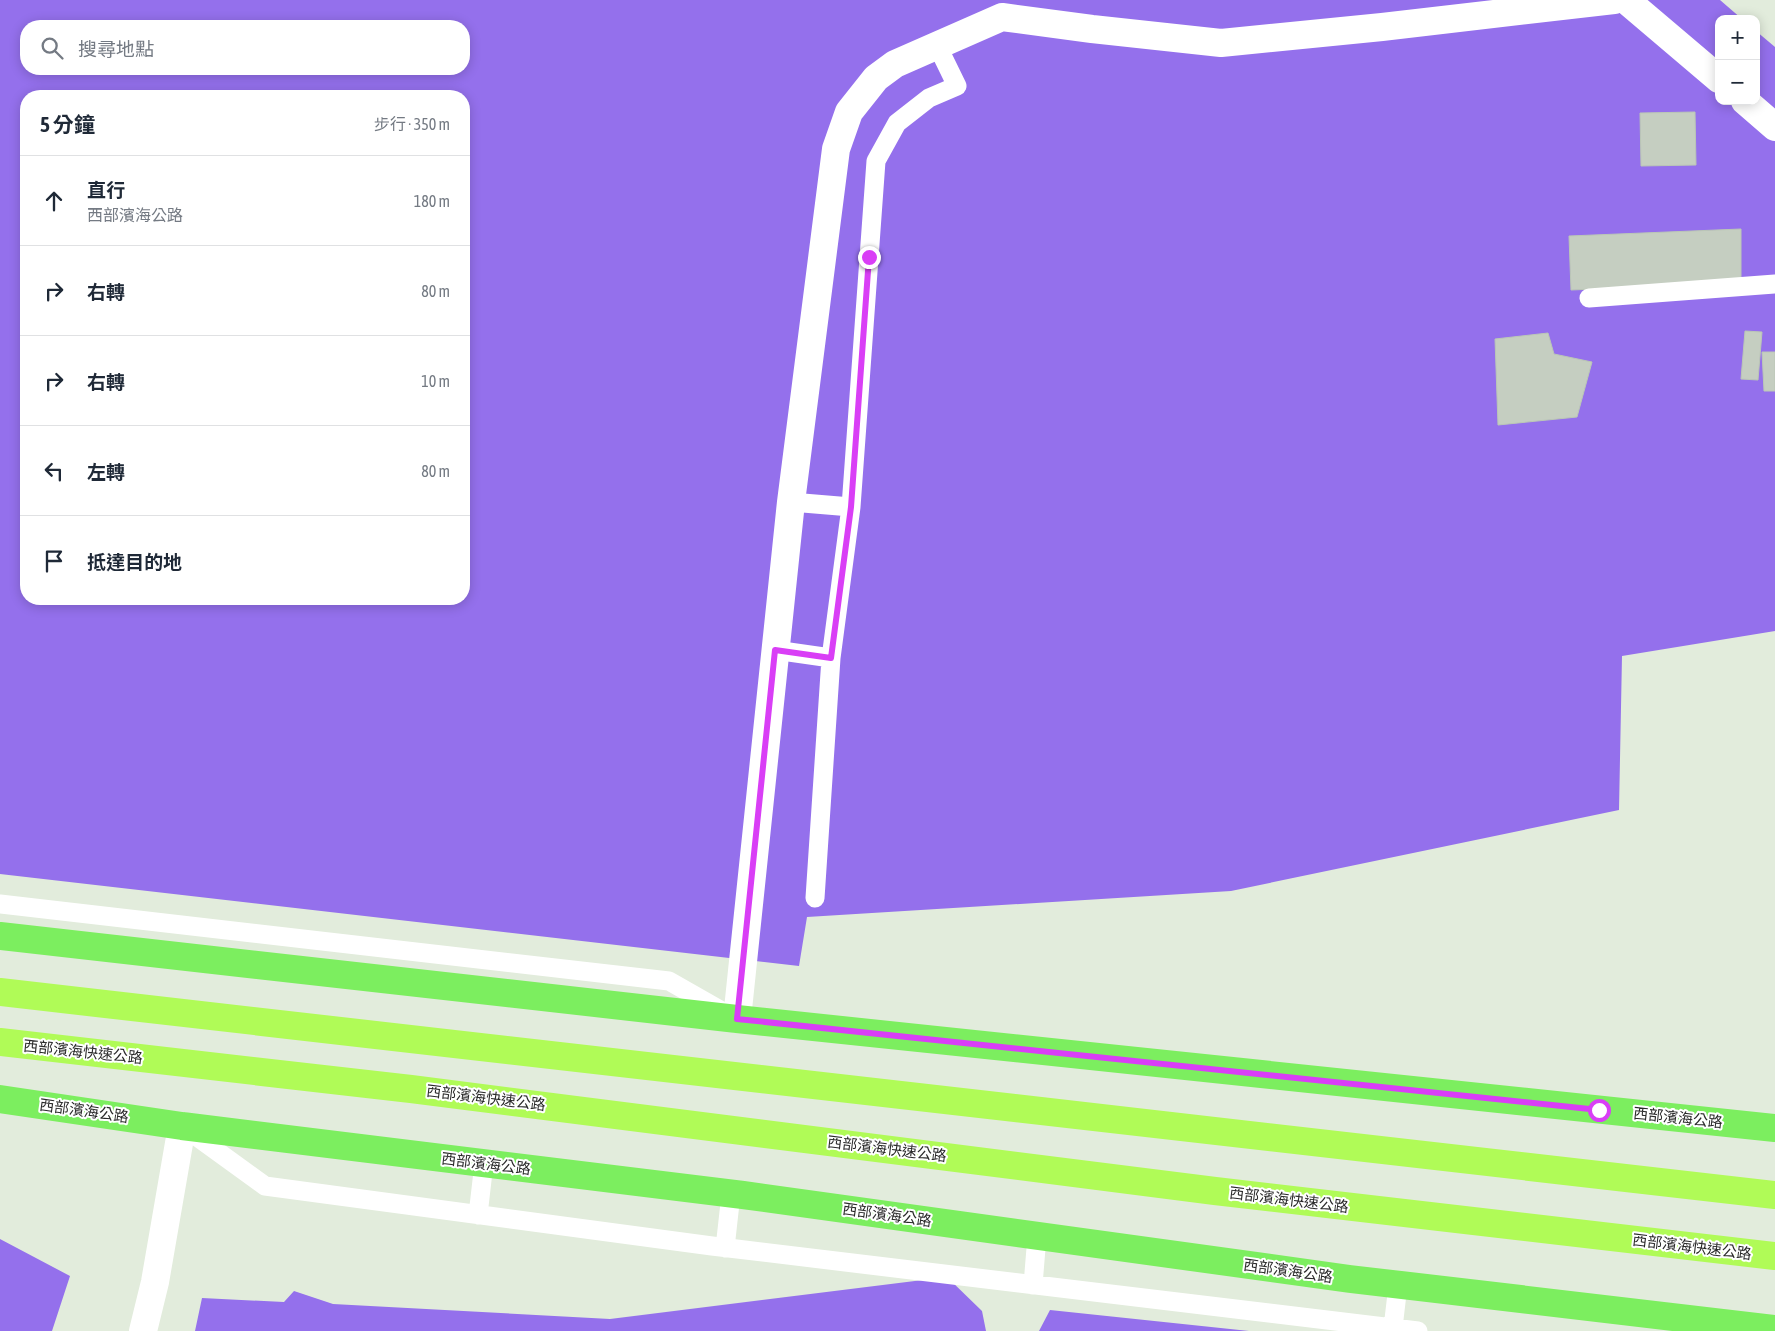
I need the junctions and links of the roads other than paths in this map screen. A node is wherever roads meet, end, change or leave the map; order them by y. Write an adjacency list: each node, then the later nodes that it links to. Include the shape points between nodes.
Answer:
1 (1614, 0): 3 (street, via 1221,43 1002,17)
2 (1626, 0): 4 (street)
3 (945, 46): 9 (street, via 895,64 876,78 849,112 836,149); 10 (lane, via 958,86 929,98 897,123 876,161)
4 (1715, 76)
5 (1749, 105): 6 (street)
6 (1775, 127)
7 (1775, 284): 8 (lane)
8 (1589, 298)
9 (802, 503): 10 (lane); 11 (street)
10 (848, 506): 12 (lane)
11 (786, 652): 12 (lane); 17 (street)
12 (830, 657): 13 (lane)
13 (815, 898)
14 (0, 904): 17 (lane, via 669,981)
15 (0, 936): 17 (main road, 西部濱海公路)
16 (0, 992): 24 (highway)
17 (737, 1019): 21 (main road, 西部濱海公路)
18 (0, 1042): 28 (highway, 西部濱海快速公路, via 411,1089 1215,1191)
19 (0, 1099): 20 (main road, 西部濱海公路)
20 (182, 1126): 22 (main road, 西部濱海公路); 25 (lane, via 264,1186); 33 (street, via 155,1282)
21 (1775, 1128)
22 (484, 1163): 23 (main road, 西部濱海公路); 25 (lane)
23 (731, 1194): 26 (main road, 西部濱海公路); 27 (lane)
24 (1775, 1195)
25 (478, 1215): 27 (lane)
26 (1037, 1236): 29 (lane); 30 (main road, 西部濱海公路)
27 (725, 1248): 29 (lane)
28 (1775, 1256)
29 (1032, 1285): 31 (lane)
30 (1398, 1285): 31 (lane); 32 (main road, 西部濱海公路)
31 (1394, 1328): 34 (lane)
32 (1775, 1329)
33 (143, 1331)
34 (1418, 1331)

